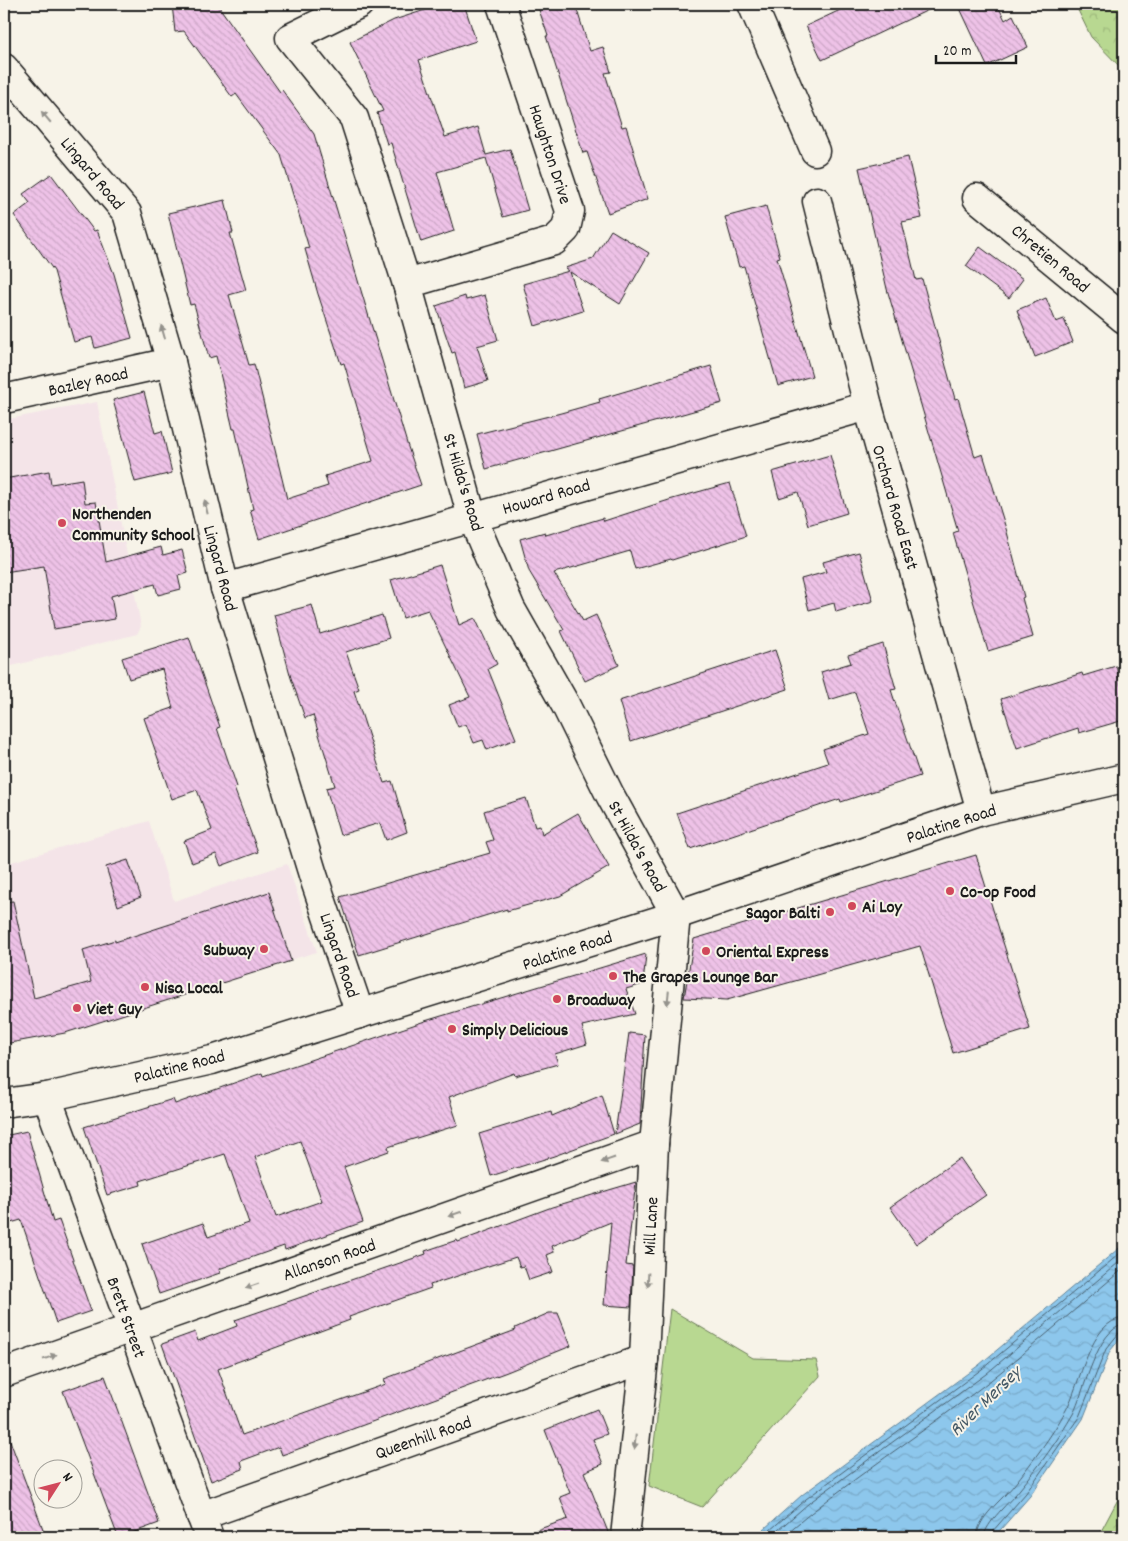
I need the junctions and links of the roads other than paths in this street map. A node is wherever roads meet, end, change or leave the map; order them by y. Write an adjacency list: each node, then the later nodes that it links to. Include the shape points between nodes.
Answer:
1 (359, 4): 8 (street, St Hilda's Road, via 290,38 354,118)
2 (501, 4): 8 (street, Haughton Drive, via 570,211 566,229 554,241)
3 (757, 5): 5 (street)
4 (4, 68): 10 (street, Lingard Road, one-way to 4, via 127,212)
5 (815, 151)
6 (977, 198): 9 (street, Chretien Road)
7 (817, 201): 12 (street, Orchard Road East)
8 (407, 284): 13 (street, St Hilda's Road)
9 (1124, 319)
10 (171, 362): 11 (street, Bazley Road); 14 (street, Lingard Road, one-way to 10)
11 (4, 399)
12 (868, 406): 13 (street, Howard Road); 16 (street, Orchard Road East)
13 (472, 517): 14 (street, Howard Road); 17 (street, St Hilda's Road, via 511,609)
14 (225, 588): 18 (street, Lingard Road, via 313,875)
15 (1124, 778): 16 (street, Palatine Road)
16 (982, 812): 17 (street, Palatine Road)
17 (676, 915): 18 (street, Palatine Road); 21 (street, Mill Lane, one-way to 21)
18 (360, 1014): 19 (street, Palatine Road, via 212,1060)
19 (47, 1097): 20 (street, Palatine Road); 22 (street, Brett Street)
20 (4, 1103)
21 (654, 1144): 22 (street, Allanson Road, one-way to 22); 23 (street, Mill Lane, one-way to 23)
22 (131, 1328): 24 (street, Allanson Road, one-way to 22); 25 (street, Brett Street)
23 (644, 1359): 25 (street, Queenhill Road); 26 (street, Mill Lane, one-way to 26)
24 (4, 1373)
25 (205, 1526)
26 (625, 1537)

